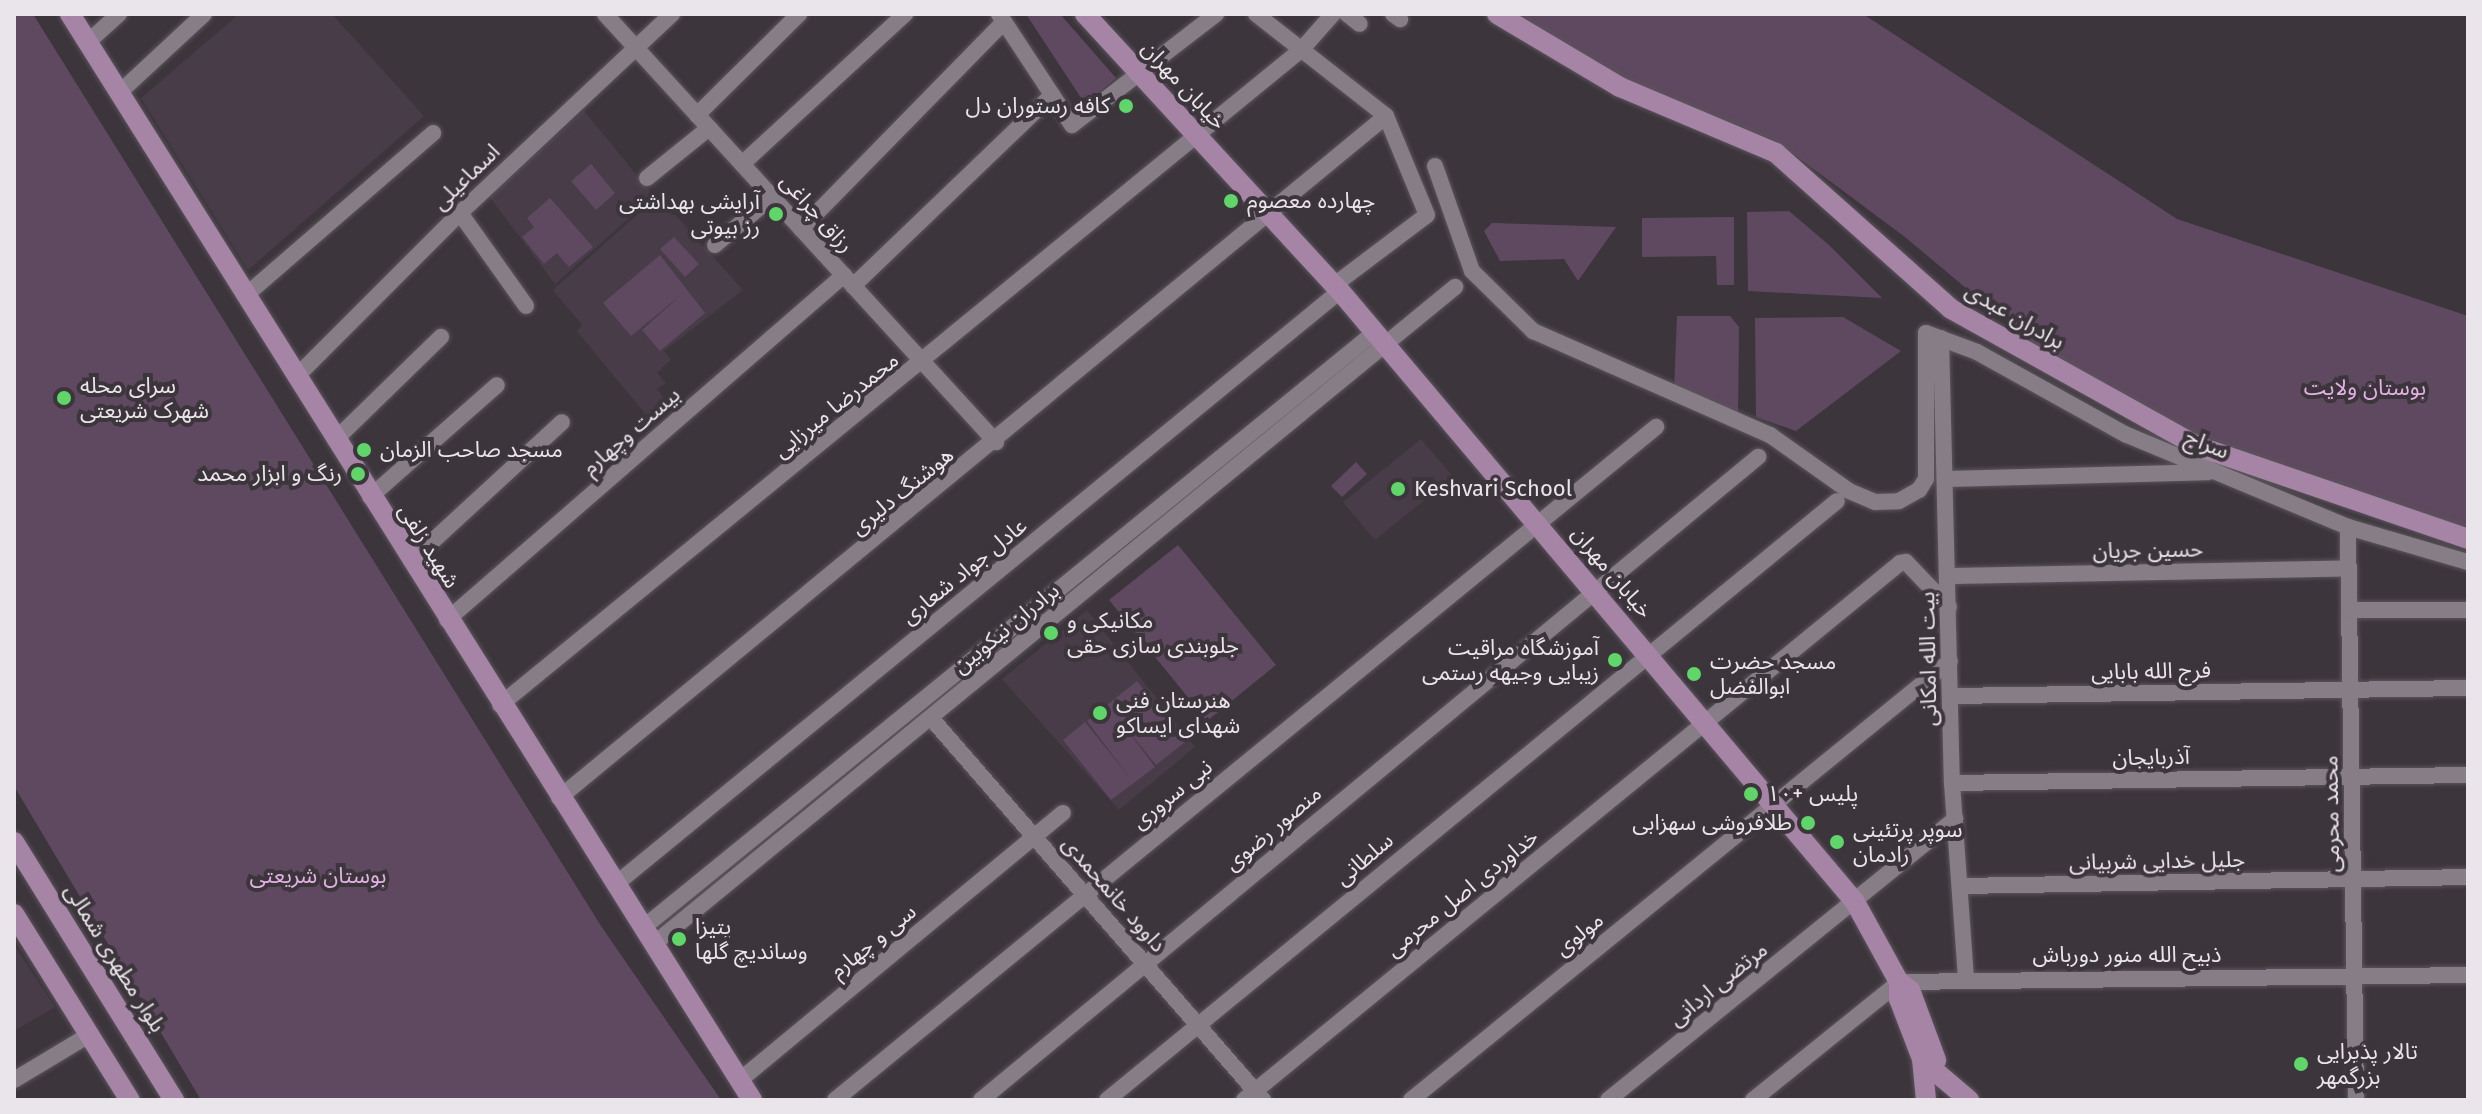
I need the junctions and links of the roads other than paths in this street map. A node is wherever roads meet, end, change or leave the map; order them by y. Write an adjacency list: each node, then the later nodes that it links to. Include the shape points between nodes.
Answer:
1 (70, 14): 14 (main road, شهید زلفی)
2 (119, 14): 14 (street)
3 (204, 14): 18 (street)
4 (605, 14): 15 (street, رزاق چراغی)
5 (672, 14): 15 (street, اسماعیلی)
6 (799, 14): 20 (street)
7 (905, 14): 25 (street)
8 (1085, 14): 17 (main road, خیابان مهران)
9 (1216, 14): 17 (street)
10 (1256, 14): 16 (street)
11 (1333, 14): 16 (street, محمدرضا میرزایی)
12 (1497, 14): 55 (main road, برادران عبدی, via 1620,87 1776,153 1951,309 2197,446)
13 (1001, 18): 19 (street); 31 (street)
14 (88, 42): 18 (main road, شهید زلفی)
15 (636, 48): 20 (street, رزاق چراغی); 30 (street, اسماعیلی)
16 (1302, 49): 21 (street); 24 (street, محمدرضا میرزایی)
17 (1140, 73): 19 (street, via 1072,125); 24 (main road, خیابان مهران)
18 (119, 93): 36 (main road, شهید زلفی)
19 (1052, 95): 33 (street, بیست وچهارم)
20 (697, 115): 22 (street, رزاق چراغی)
21 (1386, 116): 29 (street, هوشنگ دلیری); 35 (street, عادل جواد شعاری, via 1427,215)
22 (709, 128): 25 (street, رزاق چراغی); 27 (street)
23 (433, 133): 36 (street)
24 (1198, 135): 29 (main road, خیابان مهران); 41 (street, محمدرضا میرزایی)
25 (742, 164): 28 (street, رزاق چراغی)
26 (1435, 166): 39 (street, via 1472,271 1533,331 1770,435 1849,491 1875,502 1899,501 1919,490 1926,479 1926,333)
27 (647, 178)
28 (772, 197): 31 (street, رزاق چراغی); 32 (street)
29 (1266, 210): 35 (main road, خیابان مهران); 47 (street, هوشنگ دلیری)
30 (460, 213): 37 (street); 42 (street, اسماعیلی)
31 (801, 229): 33 (street, رزاق چراغی)
32 (715, 245)
33 (848, 280): 41 (street, رزاق چراغی); 64 (street, بیست وچهارم)
34 (1455, 287): 40 (street)
35 (1337, 288): 40 (main road, خیابان مهران); 84 (street, عادل جواد شعاری)
36 (245, 296): 42 (main road, شهید زلفی)
37 (526, 306)
38 (441, 337): 46 (street)
39 (1941, 338): 49 (street, سراج, via 1977,352 2127,435); 50 (street, بیت الله امکانی)
40 (1380, 340): 53 (main road, خیابان مهران); 71 (street, برادران نیکوبین); 89 (street, برادران نیکوبین)
41 (924, 363): 47 (street, رزاق چراغی); 70 (street, محمدرضا میرزایی)
42 (296, 377): 46 (main road, شهید زلفی)
43 (497, 385): 51 (street)
44 (562, 422): 56 (street)
45 (1656, 427): 53 (street, نبی سروری)
46 (335, 440): 51 (main road, شهید زلفی)
47 (996, 442): 76 (street, هوشنگ دلیری)
48 (1758, 457): 60 (street, منصور رضوی)
49 (2218, 471): 50 (street); 54 (street, سراج)
50 (1945, 479): 59 (street, بیت الله امکانی)
51 (370, 497): 56 (main road, شهید زلفی)
52 (1837, 501): 65 (street, سلطانی)
53 (1538, 522): 60 (main road, خیابان مهران); 86 (street, نبی سروری)
54 (2348, 527): 57 (street, سراج); 58 (street, محمد محرمی)
55 (2468, 539)
56 (411, 561): 64 (main road, شهید زلفی)
57 (2468, 562)
58 (2349, 568): 59 (street, حسین جریان); 62 (street, محمد محرمی)
59 (1948, 576): 61 (street, بیت الله امکانی)
60 (1594, 589): 65 (main road, خیابان مهران); 90 (street, منصور رضوی)
61 (1949, 607): 66 (street, بیت الله امکانی); 72 (street, خداوردی اصل محرمی, via 1906,562 1900,563)
62 (2350, 610): 63 (street); 68 (street, محمد محرمی)
63 (2468, 610)
64 (447, 620): 70 (main road, شهید زلفی)
65 (1648, 651): 72 (main road, خیابان مهران); 95 (street, سلطانی)
66 (1950, 661): 69 (street, بیت الله امکانی); 77 (street, مولوی)
67 (2468, 688): 68 (street, فرج الله بابایی)
68 (2351, 690): 69 (street, فرج الله بابایی); 74 (street, محمد محرمی)
69 (1951, 696): 75 (street, بیت الله امکانی)
70 (500, 705): 76 (main road, شهید زلفی)
71 (931, 718): 80 (street, داوود خانمحمدی); 89 (street, برادران نیکوبین)
72 (1707, 721): 77 (main road, خیابان مهران); 100 (street, خداوردی اصل محرمی)
73 (2468, 775): 74 (street, آذربایجان)
74 (2351, 776): 75 (street, آذربایجان); 83 (street, محمد محرمی)
75 (1952, 783): 79 (street, بیت الله امکانی)
76 (559, 798): 84 (main road, شهید زلفی)
77 (1775, 803): 87 (main road, خیابان مهران); 107 (street, مولوی)
78 (1063, 813): 80 (street, سی و چهارم)
79 (1955, 819): 85 (street, بیت الله امکانی); 87 (street, مرتضی اردانی)
80 (1035, 837): 86 (street, داوود خانمحمدی); 99 (street, سی و چهارم)
81 (14, 842): 102 (main road, بلوار مطهری شمالی)
82 (2468, 877): 83 (street, جلیل خدایی شربیانی)
83 (2354, 879): 85 (street, جلیل خدایی شربیانی); 92 (street, محمد محرمی)
84 (616, 884): 89 (main road, شهید زلفی)
85 (1960, 886): 93 (street, بیت الله امکانی)
86 (1085, 894): 90 (street, داوود خانمحمدی); 104 (street, نبی سروری)
87 (1855, 902): 94 (main road, خیابان مهران); 108 (street, مرتضی اردانی)
88 (14, 914): 96 (main road)
89 (650, 935): 99 (main road, شهید زلفی)
90 (1145, 964): 95 (street, داوود خانمحمدی); 105 (street, منصور رضوی)
91 (2468, 975): 92 (street, ذبیح الله منور دورباش)
92 (2355, 976): 93 (street, ذبیح الله منور دورباش); 113 (street, محمد محرمی)
93 (1966, 978): 94 (street, ذبیح الله منور دورباش)
94 (1899, 982): 97 (main road, via 1910,990 1929,1031); 109 (street); 110 (main road, خیابان مهران, via 1899,999 1922,1059)
95 (1198, 1025): 100 (street, داوود خانمحمدی); 106 (street, سلطانی)
96 (89, 1035): 98 (street); 101 (main road)
97 (1937, 1073): 111 (main road); 112 (main road)
98 (14, 1080)
99 (740, 1080): 103 (main road, شهید زلفی)
100 (1254, 1097)
101 (130, 1100)
102 (174, 1100)
103 (752, 1100)
104 (835, 1100)
105 (981, 1100)
106 (1107, 1100)
107 (1411, 1100)
108 (1608, 1100)
109 (1753, 1100)
110 (1926, 1100)
111 (1939, 1100)
112 (1969, 1100)
113 (2356, 1100)

